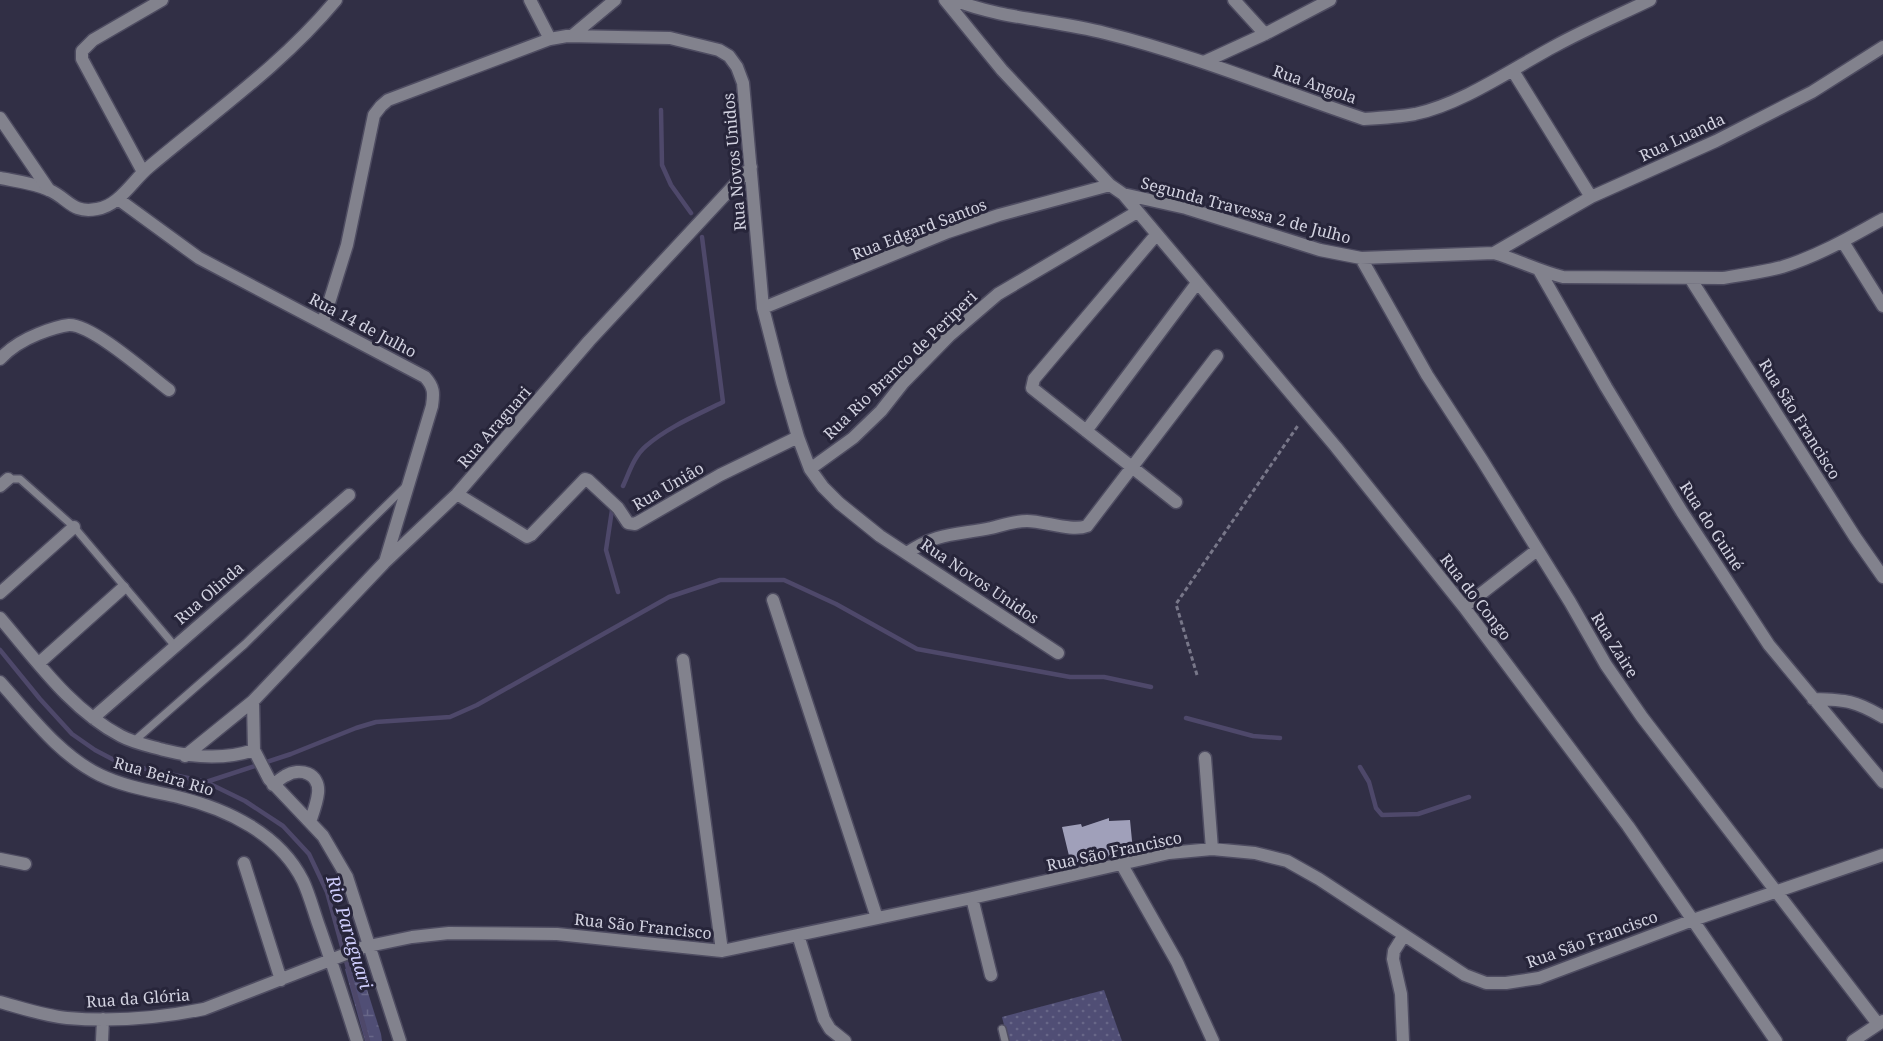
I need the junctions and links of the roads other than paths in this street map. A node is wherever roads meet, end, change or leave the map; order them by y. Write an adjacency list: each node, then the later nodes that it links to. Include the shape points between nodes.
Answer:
1 (162, 0): 18 (street, via 93,40 82,51 82,59)
2 (336, 0): 18 (street, via 289,50)
3 (531, 0): 12 (street)
4 (615, 0): 11 (street)
5 (945, 0): 20 (street, via 1002,70)
6 (954, 0): 14 (street, Rua Angola, via 992,12 1104,32)
7 (1234, 0): 10 (street)
8 (1328, 0): 10 (street)
9 (1650, 0): 15 (street, Rua Angola, via 1556,45)
10 (1265, 34): 14 (street)
11 (573, 35): 12 (street, Rua Novos Unidos); 17 (street, Rua Novos Unidos, via 670,38 729,56 743,83)
12 (550, 39): 36 (street, Rua Novos Unidos, via 402,93 381,106 374,115 347,245)
13 (1883, 47): 23 (street, Rua Luanda, via 1812,92 1716,141)
14 (1204, 62): 15 (street, Rua Angola, via 1364,119 1417,113 1448,103)
15 (1513, 71): 23 (street)
16 (0, 118): 21 (street)
17 (751, 167): 35 (street, Rua Novos Unidos); 46 (street, Rua Araguari, via 589,340)
18 (143, 172): 24 (street)
19 (0, 178): 21 (street)
20 (1110, 185): 22 (street); 35 (street, Rua Edgard Santos, via 948,232)
21 (49, 190): 24 (street, via 74,208 86,210 100,209)
22 (1124, 194): 25 (street, Rua do Congo); 30 (street, Segunda Travessa 2 de Julho)
23 (1591, 197): 29 (street, Rua Luanda)
24 (118, 199): 36 (street, Rua 14 de Julho, via 199,258)
25 (1137, 212): 27 (street, Rua do Congo); 43 (street, Rua Rio Branco de Periperi, via 998,294 949,336 853,438)
26 (1883, 219): 28 (street, Segunda Travessa 2 de Julho)
27 (1156, 235): 33 (street, Rua do Congo); 40 (street, via 1034,379 1032,388)
28 (1843, 242): 32 (street, Segunda Travessa 2 de Julho, via 1782,267 1723,278); 34 (street)
29 (1494, 254): 30 (street, Segunda Travessa 2 de Julho); 31 (street, Segunda Travessa 2 de Julho)
30 (1361, 258): 50 (street, Rua Zaire, via 1427,375)
31 (1539, 270): 32 (street, Segunda Travessa 2 de Julho, via 1563,277); 64 (street, Rua do Guiné, via 1682,512 1769,645)
32 (1690, 278): 53 (street, Rua São Francisco)
33 (1197, 283): 40 (street); 57 (street, Rua do Congo)
34 (1883, 306)
35 (763, 308): 41 (street, Rua Novos Unidos)
36 (323, 322): 45 (street, Rua 14 de Julho, via 425,377 431,384 432,406)
37 (1216, 356): 42 (street)
38 (0, 359): 39 (street, via 29,337 76,326 94,333)
39 (169, 390)
40 (1086, 431): 42 (street)
41 (798, 437): 43 (street, Rua Novos Unidos); 46 (street, Rua Uniâo, via 635,524 628,523 618,507 585,479 527,537)
42 (1131, 468): 48 (street); 51 (street, via 1084,528 1027,521 1005,523 942,535)
43 (810, 469): 51 (street, Rua Novos Unidos, via 839,503)
44 (4, 482): 49 (lane, via 20,478)
45 (408, 483): 52 (street, Rua 14 de Julho); 68 (lane, via 245,644)
46 (457, 494): 52 (street, Rua Araguari)
47 (349, 495): 59 (street, Rua Olinda)
48 (1176, 502)
49 (74, 527): 54 (lane); 55 (street)
50 (1537, 550): 57 (street); 81 (street, Rua Zaire, via 1606,665)
51 (908, 553): 60 (street, Rua Novos Unidos)
52 (384, 564): 65 (street, Rua Araguari)
53 (1883, 577)
54 (123, 588): 59 (lane); 62 (street)
55 (0, 593)
56 (773, 600): 83 (street)
57 (1464, 607): 84 (street, Rua do Congo, via 1628,826)
58 (0, 618): 62 (street, Rua Beira Rio)
59 (174, 645): 67 (street, Rua Olinda)
60 (1058, 653)
61 (683, 660): 88 (street)
62 (39, 663): 67 (street, Rua Beira Rio)
63 (0, 682): 89 (street, Rua Beira Rio, via 52,740 99,775 216,807 269,840 303,880)
64 (1813, 699): 66 (street, via 1850,701); 73 (street, Rua do Guiné)
65 (253, 701): 69 (street); 70 (street, Rua Araguari)
66 (1883, 717)
67 (93, 718): 68 (street, Rua Beira Rio)
68 (133, 742): 70 (street, Rua Beira Rio)
69 (256, 754): 70 (street, Rua Beira Rio); 72 (street)
70 (185, 756)
71 (1205, 758): 75 (street)
72 (271, 782): 74 (street); 74 (street, via 301,771 312,774 318,792)
73 (1883, 782)
74 (310, 822): 87 (street, via 347,877)
75 (1212, 849): 80 (street, Rua São Francisco, via 1169,853); 86 (street, Rua São Francisco, via 1287,861)
76 (1883, 855): 81 (street, Rua São Francisco)
77 (0, 859): 79 (street)
78 (244, 863): 91 (street)
79 (25, 864)
80 (1122, 865): 82 (street, Rua São Francisco); 101 (street, via 1177,962)
81 (1777, 891): 84 (street, Rua São Francisco); 94 (street, Rua Zaire)
82 (972, 898): 83 (street, Rua São Francisco); 90 (street)
83 (877, 918): 85 (street, Rua São Francisco)
84 (1693, 920): 86 (street, Rua São Francisco, via 1539,978 1506,983 1486,983 1465,975); 103 (street, Rua do Congo)
85 (798, 935): 88 (street, Rua São Francisco); 99 (street, via 824,1019)
86 (1404, 935): 102 (street, via 1393,959 1401,994)
87 (367, 946): 88 (street, Rua São Francisco, via 449,933 505,932); 89 (street, Rua São Francisco); 98 (street)
88 (722, 951)
89 (336, 957): 91 (street, Rua da Glória); 97 (street, Rua Beira Rio)
90 (992, 975)
91 (281, 980): 93 (street, Rua da Glória, via 204,1009)
92 (0, 1002): 93 (street, Rua da Glória, via 65,1018)
93 (103, 1019): 96 (street)
94 (1880, 1022): 104 (street)
95 (1002, 1029): 100 (lane)
96 (102, 1041)
97 (357, 1041)
98 (400, 1041)
99 (845, 1041)
100 (1005, 1041)
101 (1213, 1041)
102 (1403, 1041)
103 (1776, 1041)
104 (1853, 1041)

